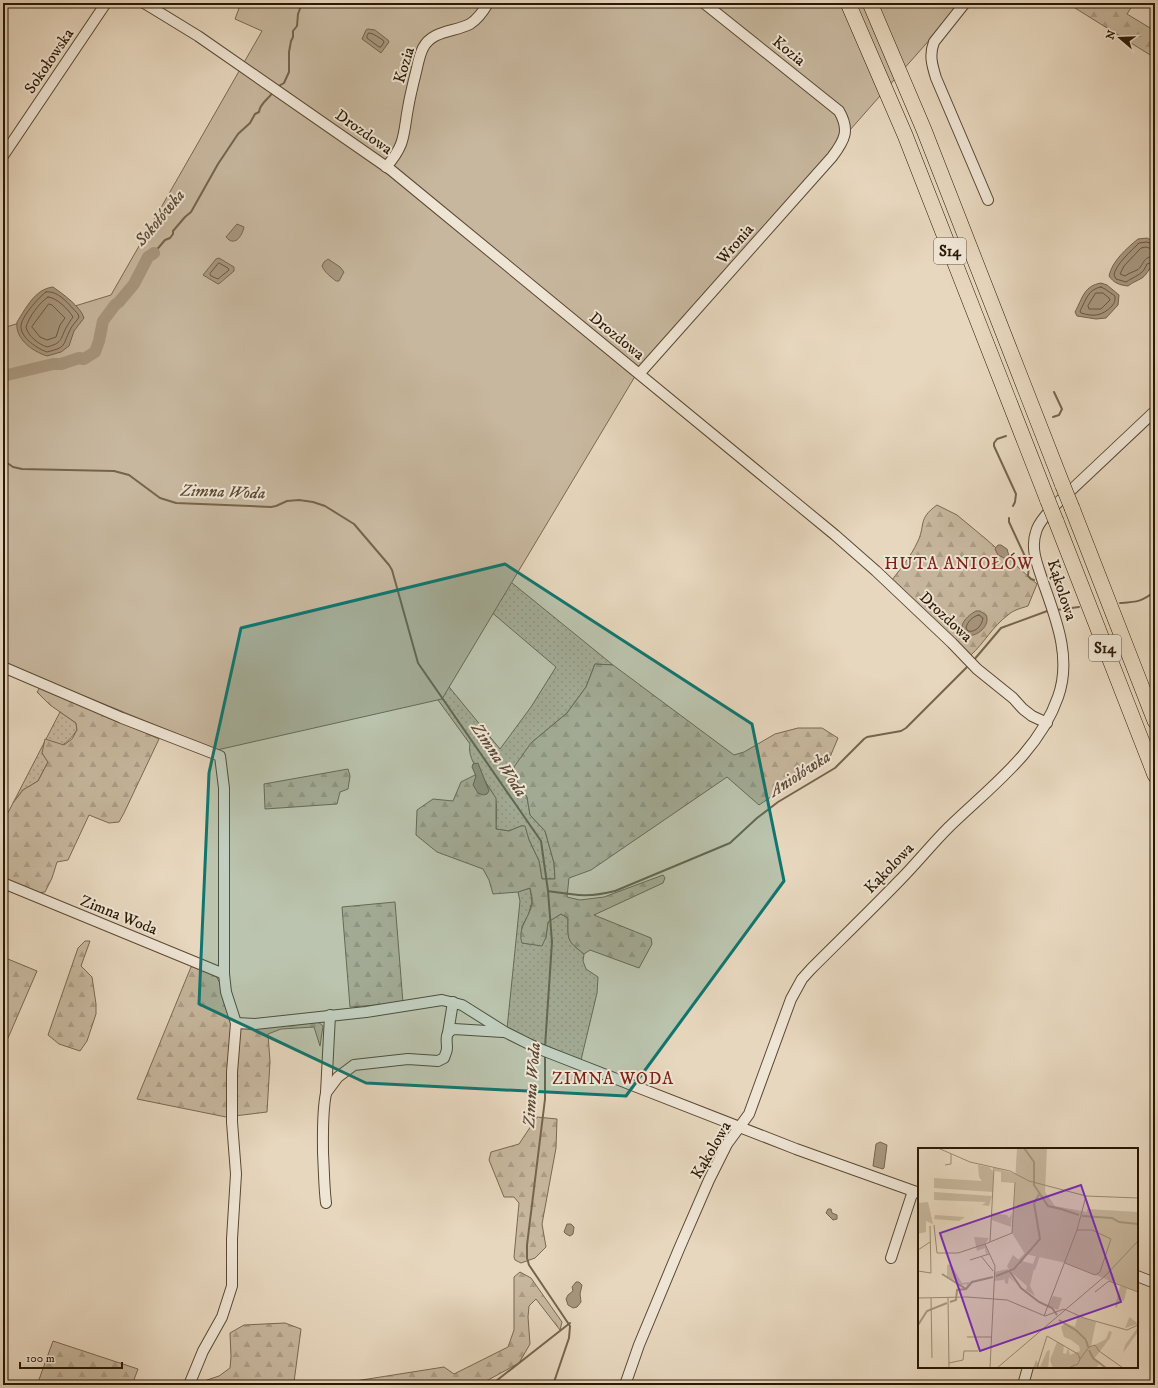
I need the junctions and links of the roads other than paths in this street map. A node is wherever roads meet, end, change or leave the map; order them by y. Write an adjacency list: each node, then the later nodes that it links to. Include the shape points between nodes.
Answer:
1 (106, 3): 9 (street, Sokołowska)
2 (144, 3): 10 (street, Drozdowa, via 198,36)
3 (488, 3): 10 (street, Kozia, via 472,23 438,35 425,45 410,97 404,136 398,151)
4 (704, 3): 8 (street, Kozia, via 839,111)
5 (848, 3): 17 (highway, S14, bridge, via 905,135)
6 (870, 3): 15 (highway, S14, bridge, via 924,130)
7 (965, 3): 11 (street, via 934,42 931,61)
8 (846, 129): 12 (street, Wronia, via 840,146 832,157)
9 (3, 156)
10 (386, 167): 12 (street, Drozdowa)
11 (988, 200)
12 (640, 373): 16 (street, Drozdowa, via 857,554 971,663 1023,709)
13 (1155, 411): 16 (street, Kąkolowa, via 1050,510 1035,533 1036,560 1057,621 1064,659 1059,695)
14 (3, 667): 19 (street, via 122,718 220,756 224,788)
15 (1155, 721)
16 (1046, 723): 26 (street, Kąkolowa, via 1012,768 947,828 899,881 802,979 791,999 750,1110)
17 (1155, 775)
18 (3, 883): 19 (street, Zimna Woda)
19 (224, 974): 22 (street, via 226,992)
20 (453, 1002): 21 (street, via 430,1001 366,1012); 23 (street); 24 (street)
21 (330, 1015): 22 (street, via 255,1024); 25 (street)
22 (236, 1023): 33 (street, via 232,1072 236,1174 232,1286 222,1317 203,1351)
23 (448, 1033): 24 (street, via 454,1029); 25 (street, via 444,1058 438,1061 408,1059 354,1065 338,1077)
24 (507, 1033): 26 (street, via 537,1048)
25 (326, 1093): 28 (street, via 323,1130)
26 (741, 1126): 27 (street, via 796,1149); 34 (street, Kąkolowa, via 728,1144 709,1180 642,1337)
27 (916, 1192): 29 (street)
28 (326, 1203)
29 (891, 1258)
30 (1138, 1276): 31 (street)
31 (1155, 1283)
32 (1028, 1368): 35 (street)
33 (189, 1385)
34 (625, 1385)
35 (1023, 1385)

